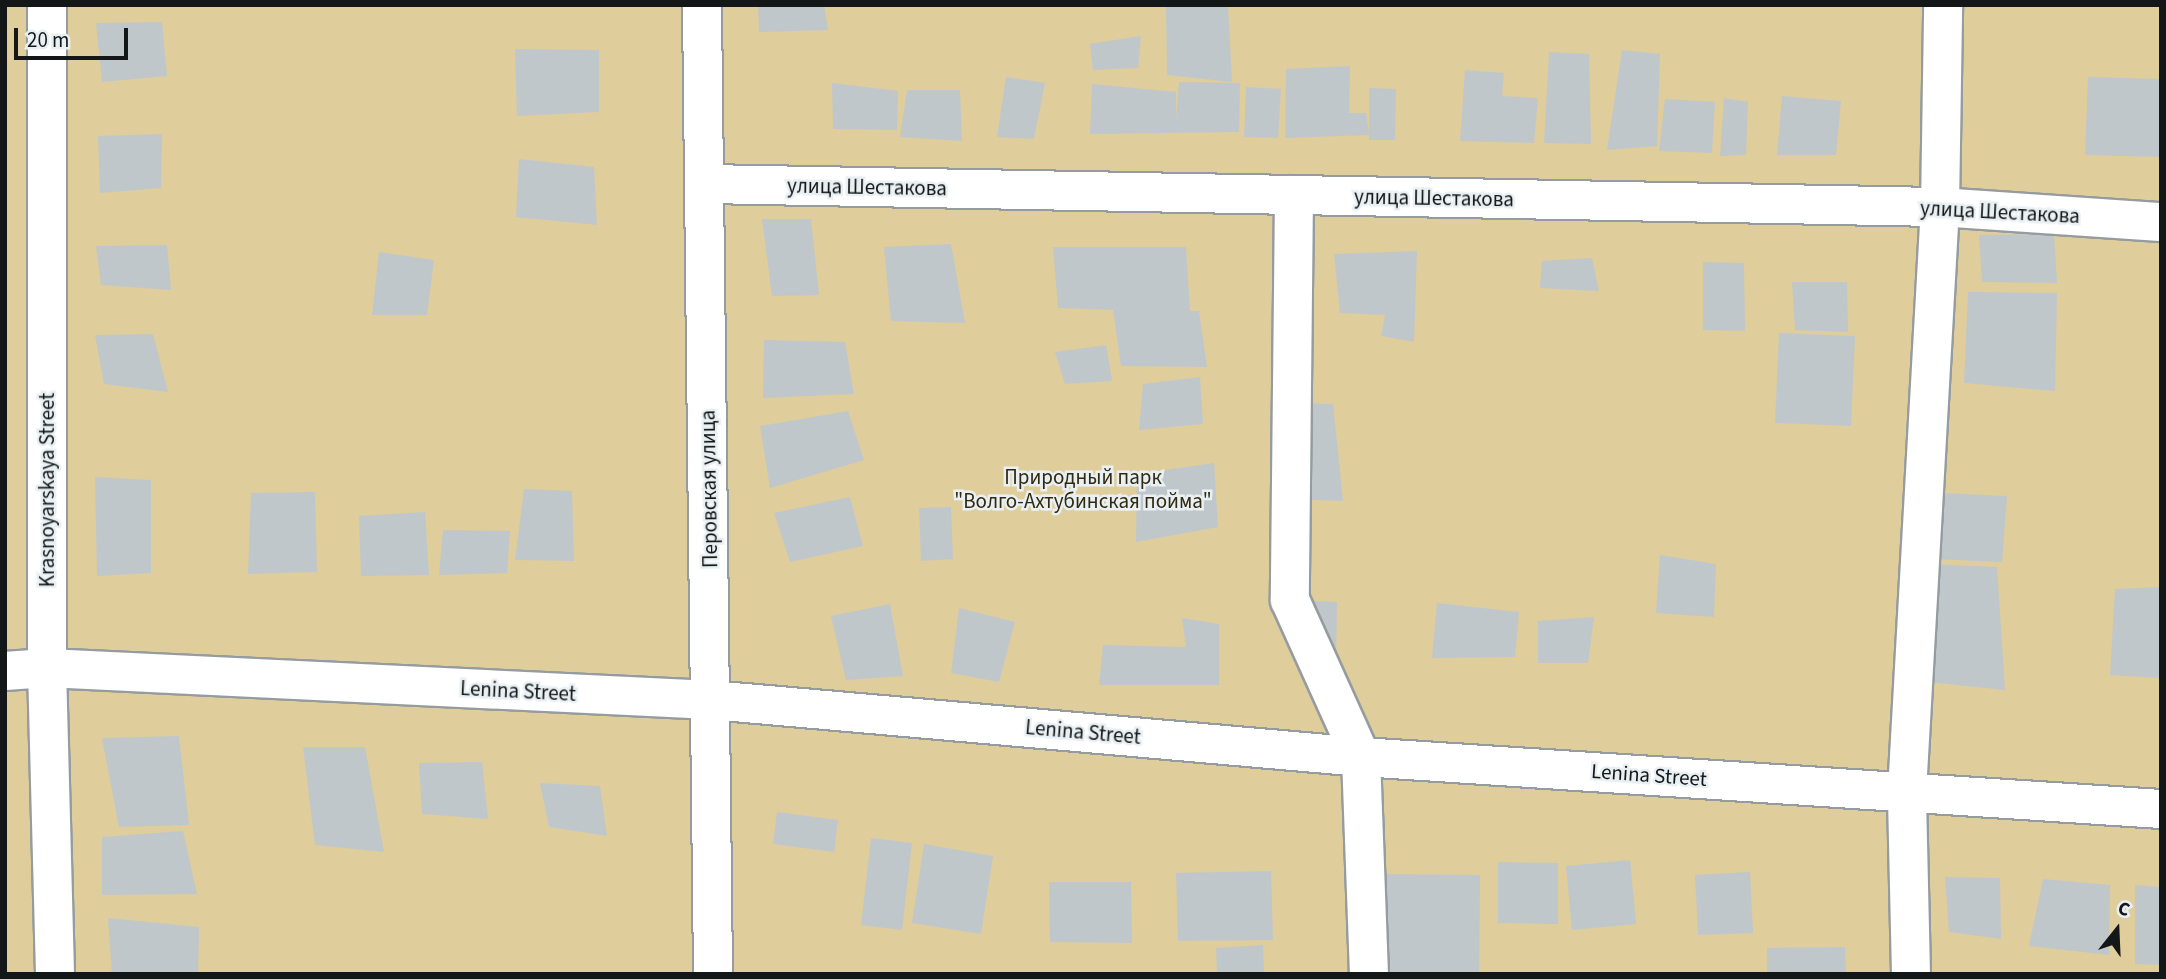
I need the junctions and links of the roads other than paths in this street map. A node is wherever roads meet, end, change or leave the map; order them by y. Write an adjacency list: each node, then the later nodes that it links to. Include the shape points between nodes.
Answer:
1 (47, 5): 8 (street, Krasnoyarskaya Street)
2 (702, 5): 4 (street, Перовская улица)
3 (1943, 5): 6 (street)
4 (706, 184): 5 (street, улица Шестакова); 10 (street, Перовская улица)
5 (1294, 195): 6 (street, улица Шестакова); 11 (street, via 1290,600)
6 (1940, 207): 7 (street, улица Шестакова); 12 (street)
7 (2161, 222)
8 (47, 668): 9 (street, Lenina Street); 10 (street, Lenina Street); 14 (street, Krasnoyarskaya Street)
9 (5, 671)
10 (711, 700): 11 (street, Lenina Street); 15 (street, Перовская улица)
11 (1361, 757): 12 (street, Lenina Street); 16 (street)
12 (1907, 792): 13 (street, Lenina Street); 17 (street)
13 (2161, 810)
14 (55, 974)
15 (713, 974)
16 (1369, 974)
17 (1911, 974)

